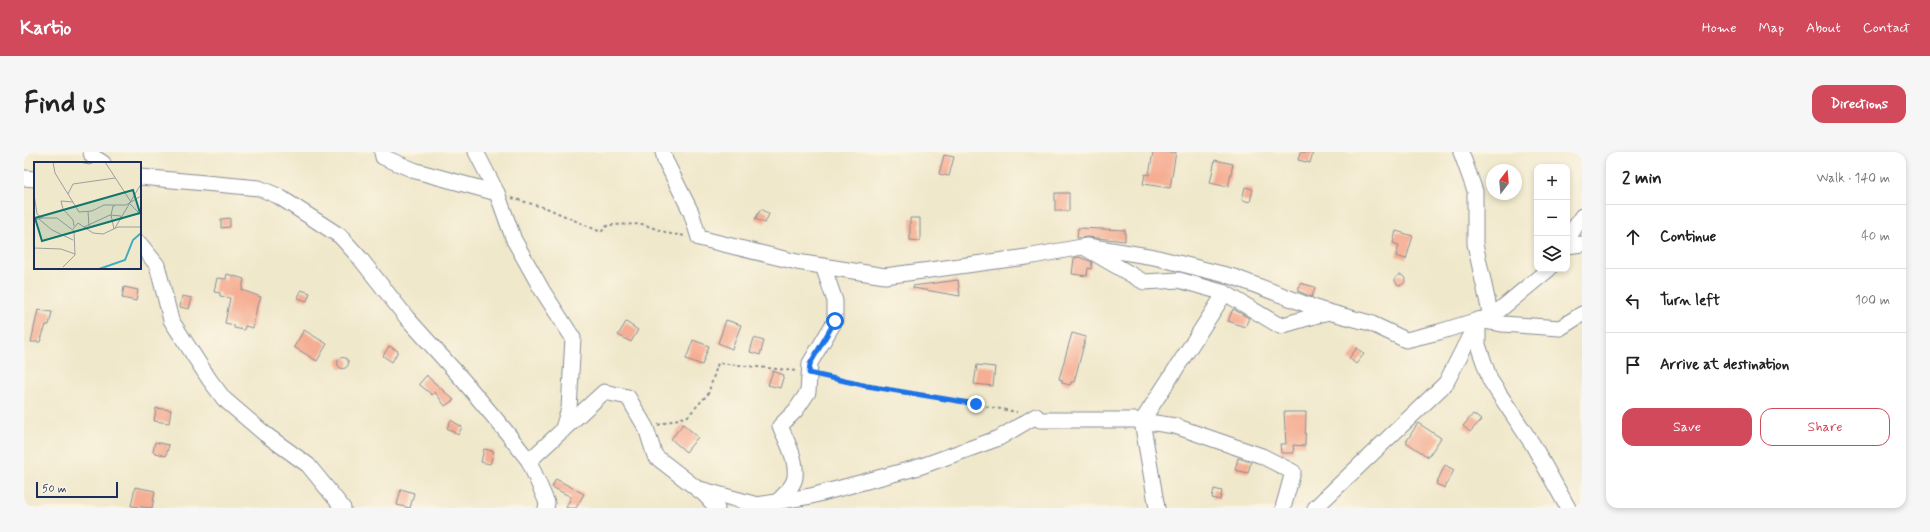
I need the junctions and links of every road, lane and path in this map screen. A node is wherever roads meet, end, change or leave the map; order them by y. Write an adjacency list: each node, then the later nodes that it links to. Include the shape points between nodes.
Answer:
1 (91, 152): 6 (street, via 92,156)
2 (382, 152): 10 (street, via 383,157 416,171)
3 (476, 152): 10 (street)
4 (663, 152): 13 (street, via 691,212)
5 (1461, 152): 23 (street, via 1475,191 1475,244)
6 (101, 162)
7 (141, 177): 29 (street, via 259,188 278,196 340,236)
8 (24, 178): 9 (street)
9 (34, 179)
10 (497, 193): 13 (path, via 549,209 601,232 608,225 642,224 671,234); 28 (street, via 514,240 573,338 569,409)
11 (1582, 216): 12 (street)
12 (1570, 236)
13 (699, 238): 18 (street)
14 (1582, 244): 16 (street)
15 (141, 245): 32 (street, via 157,265 171,320 224,399 265,434 308,465)
16 (1570, 246)
17 (1083, 247): 18 (street, via 885,276); 20 (street, via 1144,282 1179,280); 21 (street, via 1154,257 1234,277)
18 (823, 266): 24 (street, via 835,301 835,321 810,364)
19 (1545, 272): 23 (street)
20 (1225, 293): 21 (street, via 1280,326); 26 (street)
21 (1328, 312): 23 (street, via 1370,323 1406,340)
22 (1582, 314): 23 (street, via 1560,328 1503,324)
23 (1484, 318): 37 (street, via 1446,383); 38 (street, via 1478,345 1490,380 1533,445)
24 (809, 373): 25 (path); 27 (path, via 718,363 708,394 688,416); 31 (street, via 808,392 796,410 780,426 792,454 795,478)
25 (1036, 416): 26 (street, via 1040,420); 31 (street, via 999,438 919,467 811,496)
26 (1142, 421): 35 (street); 36 (street, via 1175,426 1262,456 1293,472)
27 (646, 428): 28 (street, via 628,397 604,392); 30 (street, via 655,456)
28 (562, 431): 29 (street)
29 (529, 461): 33 (street, via 547,502)
30 (696, 488): 31 (street, via 757,505); 34 (street)
31 (777, 502)
32 (343, 508)
33 (546, 508)
34 (716, 508)
35 (1157, 508)
36 (1283, 508)
37 (1315, 508)
38 (1568, 508)

